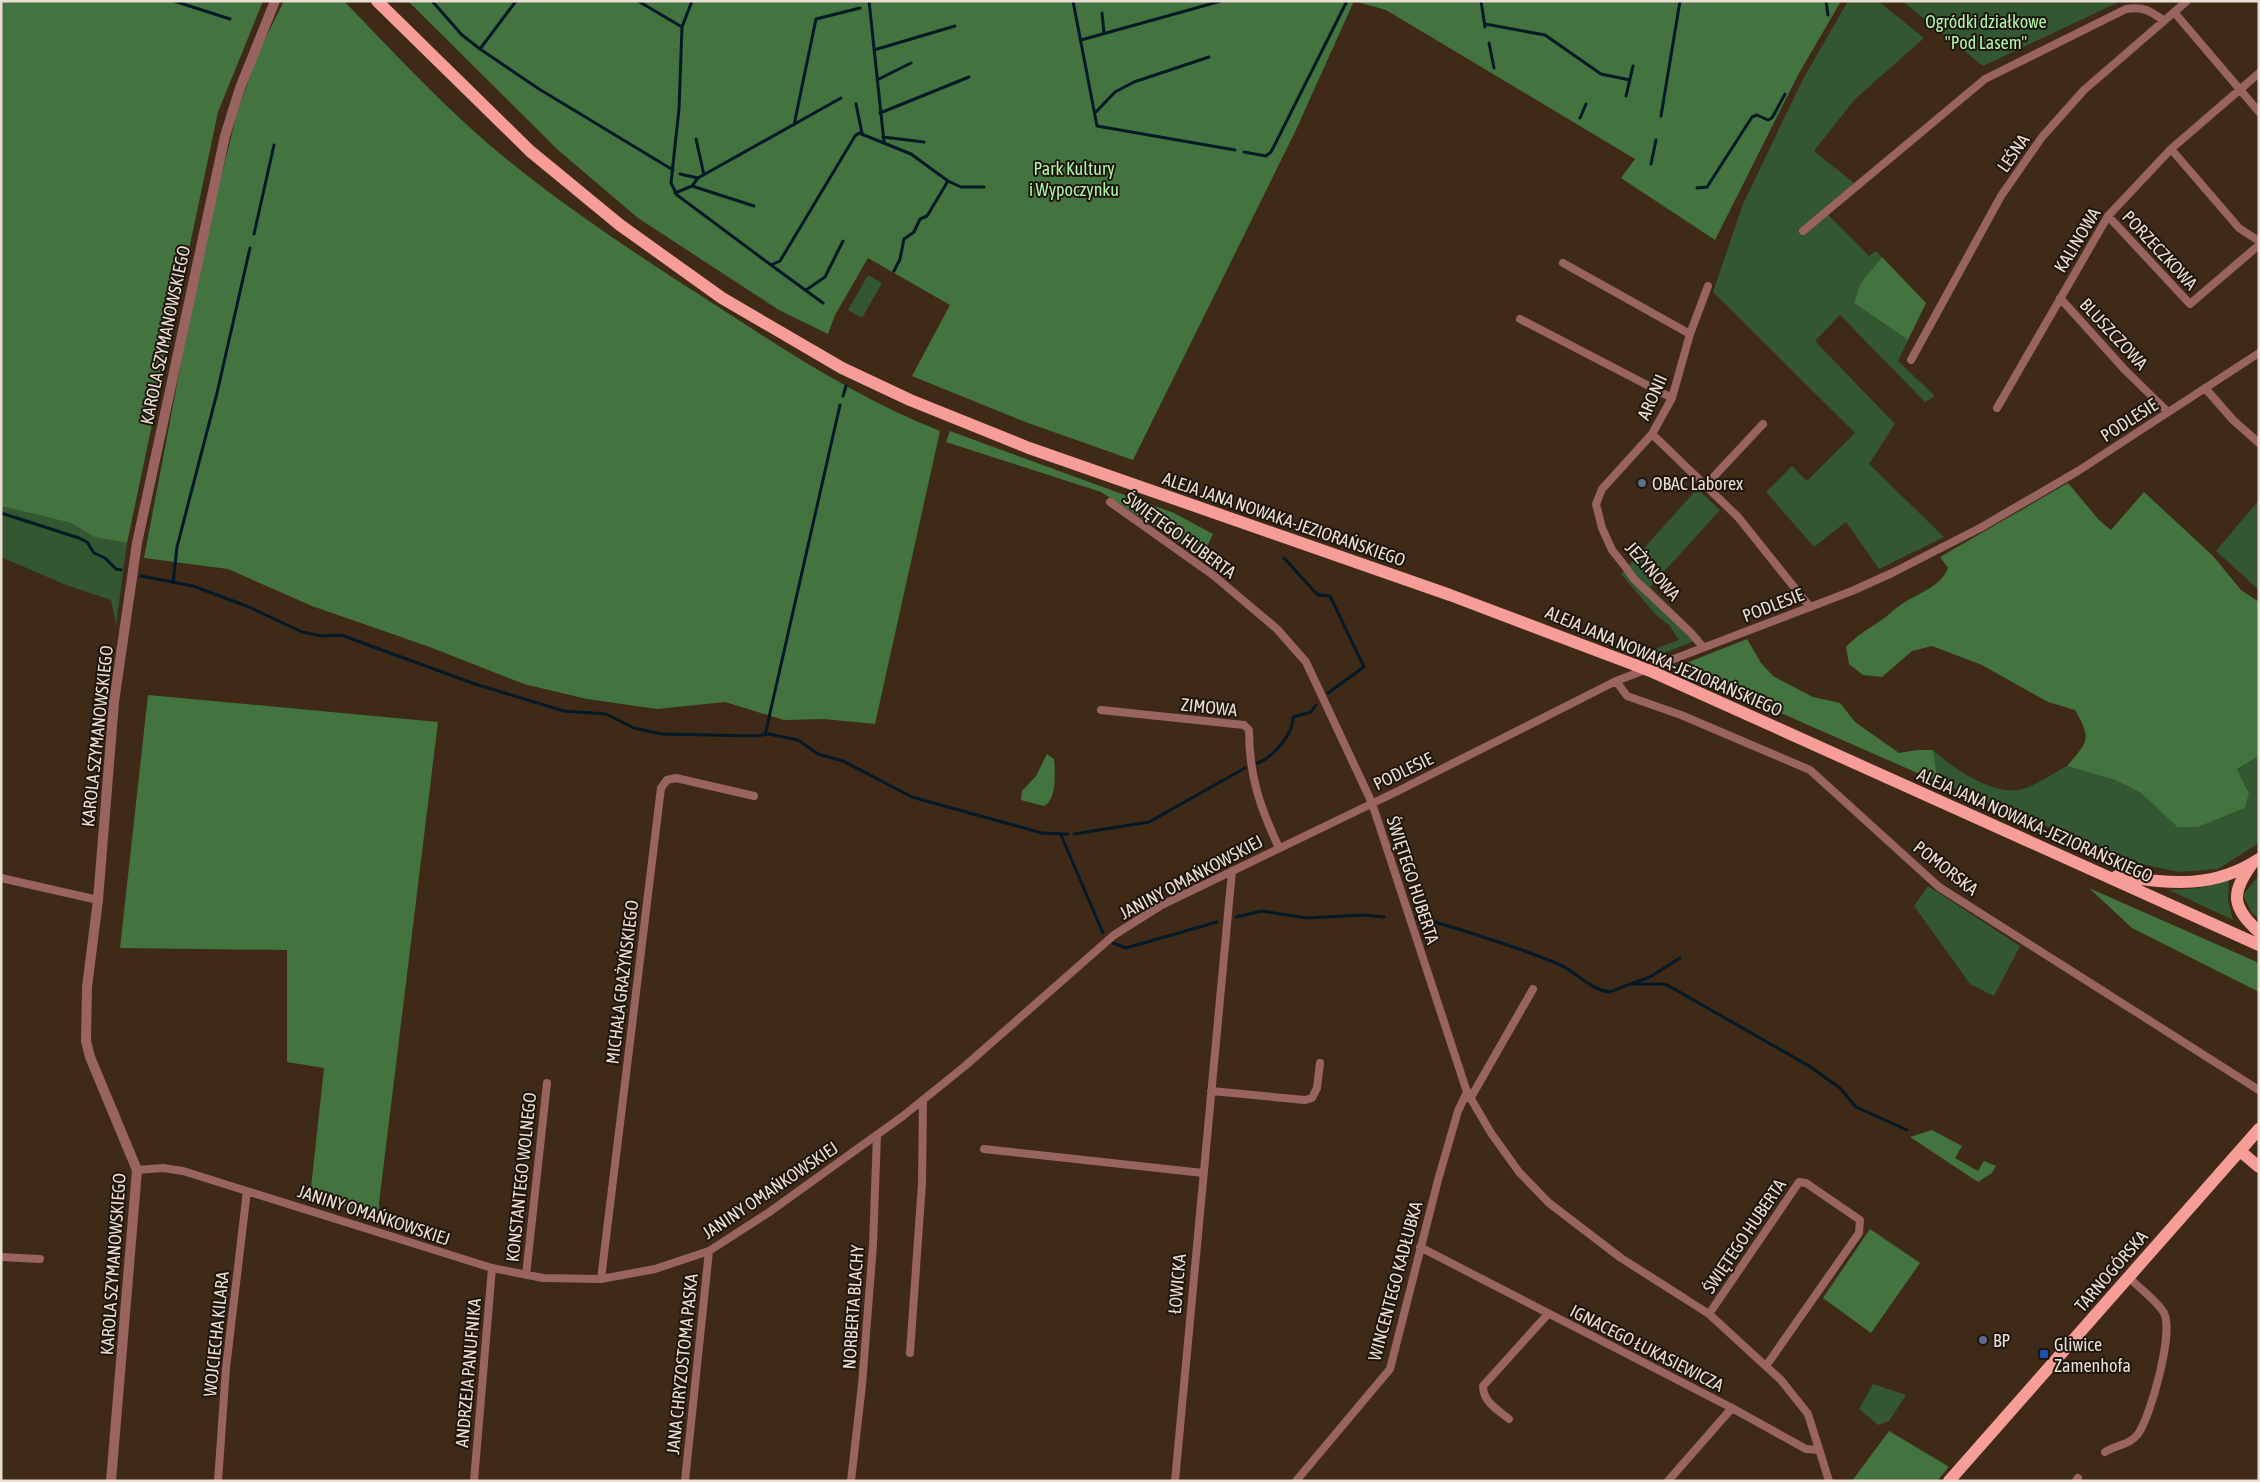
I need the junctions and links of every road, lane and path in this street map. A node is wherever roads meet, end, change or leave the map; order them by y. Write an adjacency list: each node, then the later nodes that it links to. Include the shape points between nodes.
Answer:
1 (275, 1): 42 (street, KAROLA SZYMANOWSKIEGO, via 240,88 225,136 137,543 114,702)
2 (377, 1): 40 (main road, ALEJA JANA NOWAKA-JEZIORAŃSKIEGO, bridge, via 530,151 605,214 722,298 842,368 918,404 1029,448 1541,628 1655,673)
3 (2187, 1): 4 (street, LEŚNA)
4 (2174, 12): 5 (street, LEŚNA); 7 (street)
5 (2164, 21): 11 (street, via 2148,9 2126,9 1985,79); 20 (street, LEŚNA, via 2084,90 2042,137 2001,196)
6 (2259, 73): 7 (street, KALINOWA)
7 (2240, 90): 8 (street); 9 (street, KALINOWA)
8 (2259, 112)
9 (2171, 149): 10 (street, KALINOWA); 12 (street, via 2239,228)
10 (2108, 216): 13 (street, PORZECZKOWA, via 2190,304); 16 (street, KALINOWA)
11 (1804, 230)
12 (2259, 241)
13 (2259, 245)
14 (1563, 263): 18 (street)
15 (1708, 286): 18 (street, ARONII)
16 (2060, 298): 23 (street, KALINOWA); 24 (street, BLUSZCZOWA)
17 (1520, 319): 22 (street)
18 (1690, 334): 22 (street, ARONII)
19 (2259, 353): 21 (street, PODLESIE)
20 (1911, 360)
21 (2205, 388): 24 (street, PODLESIE); 27 (street)
22 (1672, 398): 26 (street, ARONII)
23 (1997, 408)
24 (2168, 412): 31 (street, PODLESIE, via 2078,471 1980,528 1884,576)
25 (1763, 424): 28 (street)
26 (1652, 434): 28 (street); 30 (street, ARONII, via 1602,489)
27 (2259, 443)
28 (1705, 486): 31 (street, via 1738,517)
29 (1110, 502): 36 (street, ŚWIĘTEGO HUBERTA, via 1213,575 1292,643 1310,669)
30 (1596, 504): 32 (street, JEŻYNOWA, via 1612,550 1634,578)
31 (1810, 607): 32 (street, PODLESIE)
32 (1703, 647): 33 (street, PODLESIE)
33 (1616, 681): 36 (street, PODLESIE); 48 (street, POMORSKA, via 1627,696 1682,715 1810,770 1939,887)
34 (1101, 710): 37 (street, ZIMOWA, via 1244,725 1249,730 1250,768 1256,790)
35 (754, 796): 67 (street, MICHAŁA GRAŻYŃSKIEGO, via 676,778 667,780 661,788)
36 (1372, 803): 37 (street, PODLESIE); 50 (street, ŚWIĘTEGO HUBERTA)
37 (1279, 848): 39 (street, JANINY OMAŃKOWSKIEJ)
38 (2256, 861): 40 (main road, via 2214,879 2193,883 2172,884); 43 (main road, via 2240,880 2236,897 2246,920)
39 (1232, 871): 49 (street, ŁOWICKA); 51 (street, JANINY OMAŃKOWSKIEJ, via 1160,906 1114,935)
40 (2102, 874): 44 (main road, ALEJA JANA NOWAKA-JEZIORAŃSKIEGO)
41 (1, 878): 42 (street)
42 (98, 900): 57 (street, KAROLA SZYMANOWSKIEGO, via 86,995 86,1041 95,1072 127,1140)
43 (2259, 932)
44 (2259, 945)
45 (1533, 989): 50 (street)
46 (1320, 1063): 49 (street, via 1317,1088 1312,1098 1304,1100)
47 (547, 1083): 65 (street, KONSTANTEGO WOLNEGO)
48 (2259, 1090)
49 (1211, 1091): 58 (street, ŁOWICKA)
50 (1468, 1095): 60 (street, WINCENTEGO KADŁUBKA, via 1450,1137); 69 (street, ŚWIĘTEGO HUBERTA, via 1519,1172 1549,1203 1621,1258)
51 (923, 1100): 53 (street, JANINY OMAŃKOWSKIEJ); 70 (street, via 922,1184)
52 (2259, 1129): 55 (main road, TARNOGÓRSKA)
53 (876, 1135): 61 (street, JANINY OMAŃKOWSKIEJ); 80 (street, NORBERTA BLACHY, via 873,1245)
54 (984, 1149): 58 (street)
55 (2240, 1151): 56 (main road); 66 (main road, TARNOGÓRSKA)
56 (2259, 1167)
57 (137, 1170): 59 (street, JANINY OMAŃKOWSKIEJ, via 183,1170); 76 (street, KAROLA SZYMANOWSKIEGO)
58 (1203, 1173): 81 (street, ŁOWICKA)
59 (247, 1191): 64 (street, JANINY OMAŃKOWSKIEJ); 77 (street, WOJCIECHA KILARA, via 226,1368)
60 (1420, 1247): 68 (street, IGNACEGO ŁUKASIEWICZA); 82 (street, WINCENTEGO KADŁUBKA, via 1390,1369)
61 (709, 1251): 67 (street, JANINY OMAŃKOWSKIEJ, via 655,1270); 79 (street, JANA CHRYZOSTOMA PASKA)
62 (1, 1257): 63 (street)
63 (40, 1259)
64 (492, 1268): 65 (street, JANINY OMAŃKOWSKIEJ); 78 (street, ANDRZEJA PANUFNIKA)
65 (526, 1275): 67 (street, JANINY OMAŃKOWSKIEJ)
66 (2129, 1277): 75 (street, via 2163,1312 2168,1328 2151,1406 2139,1434 2132,1442); 85 (main road, TARNOGÓRSKA)
67 (600, 1279)
68 (1548, 1314): 72 (street, IGNACEGO ŁUKASIEWICZA); 73 (street, IGNACEGO ŁUKASIEWICZA, via 1483,1386 1487,1401)
69 (1709, 1314): 71 (street, ŚWIĘTEGO HUBERTA); 71 (street, ŚWIĘTEGO HUBERTA, via 1800,1182 1860,1220 1859,1232)
70 (910, 1353)
71 (1766, 1366): 74 (street, ŚWIĘTEGO HUBERTA, via 1808,1414)
72 (1732, 1408): 74 (street, IGNACEGO ŁUKASIEWICZA, via 1806,1449); 83 (street, IGNACEGO ŁUKASIEWICZA)
73 (1509, 1419)
74 (1818, 1450): 84 (street, ŚWIĘTEGO HUBERTA)
75 (2105, 1452)
76 (111, 1481)
77 (218, 1481)
78 (474, 1481)
79 (685, 1481)
80 (851, 1481)
81 (1175, 1481)
82 (1296, 1481)
83 (1668, 1481)
84 (1829, 1481)
85 (1949, 1481)

